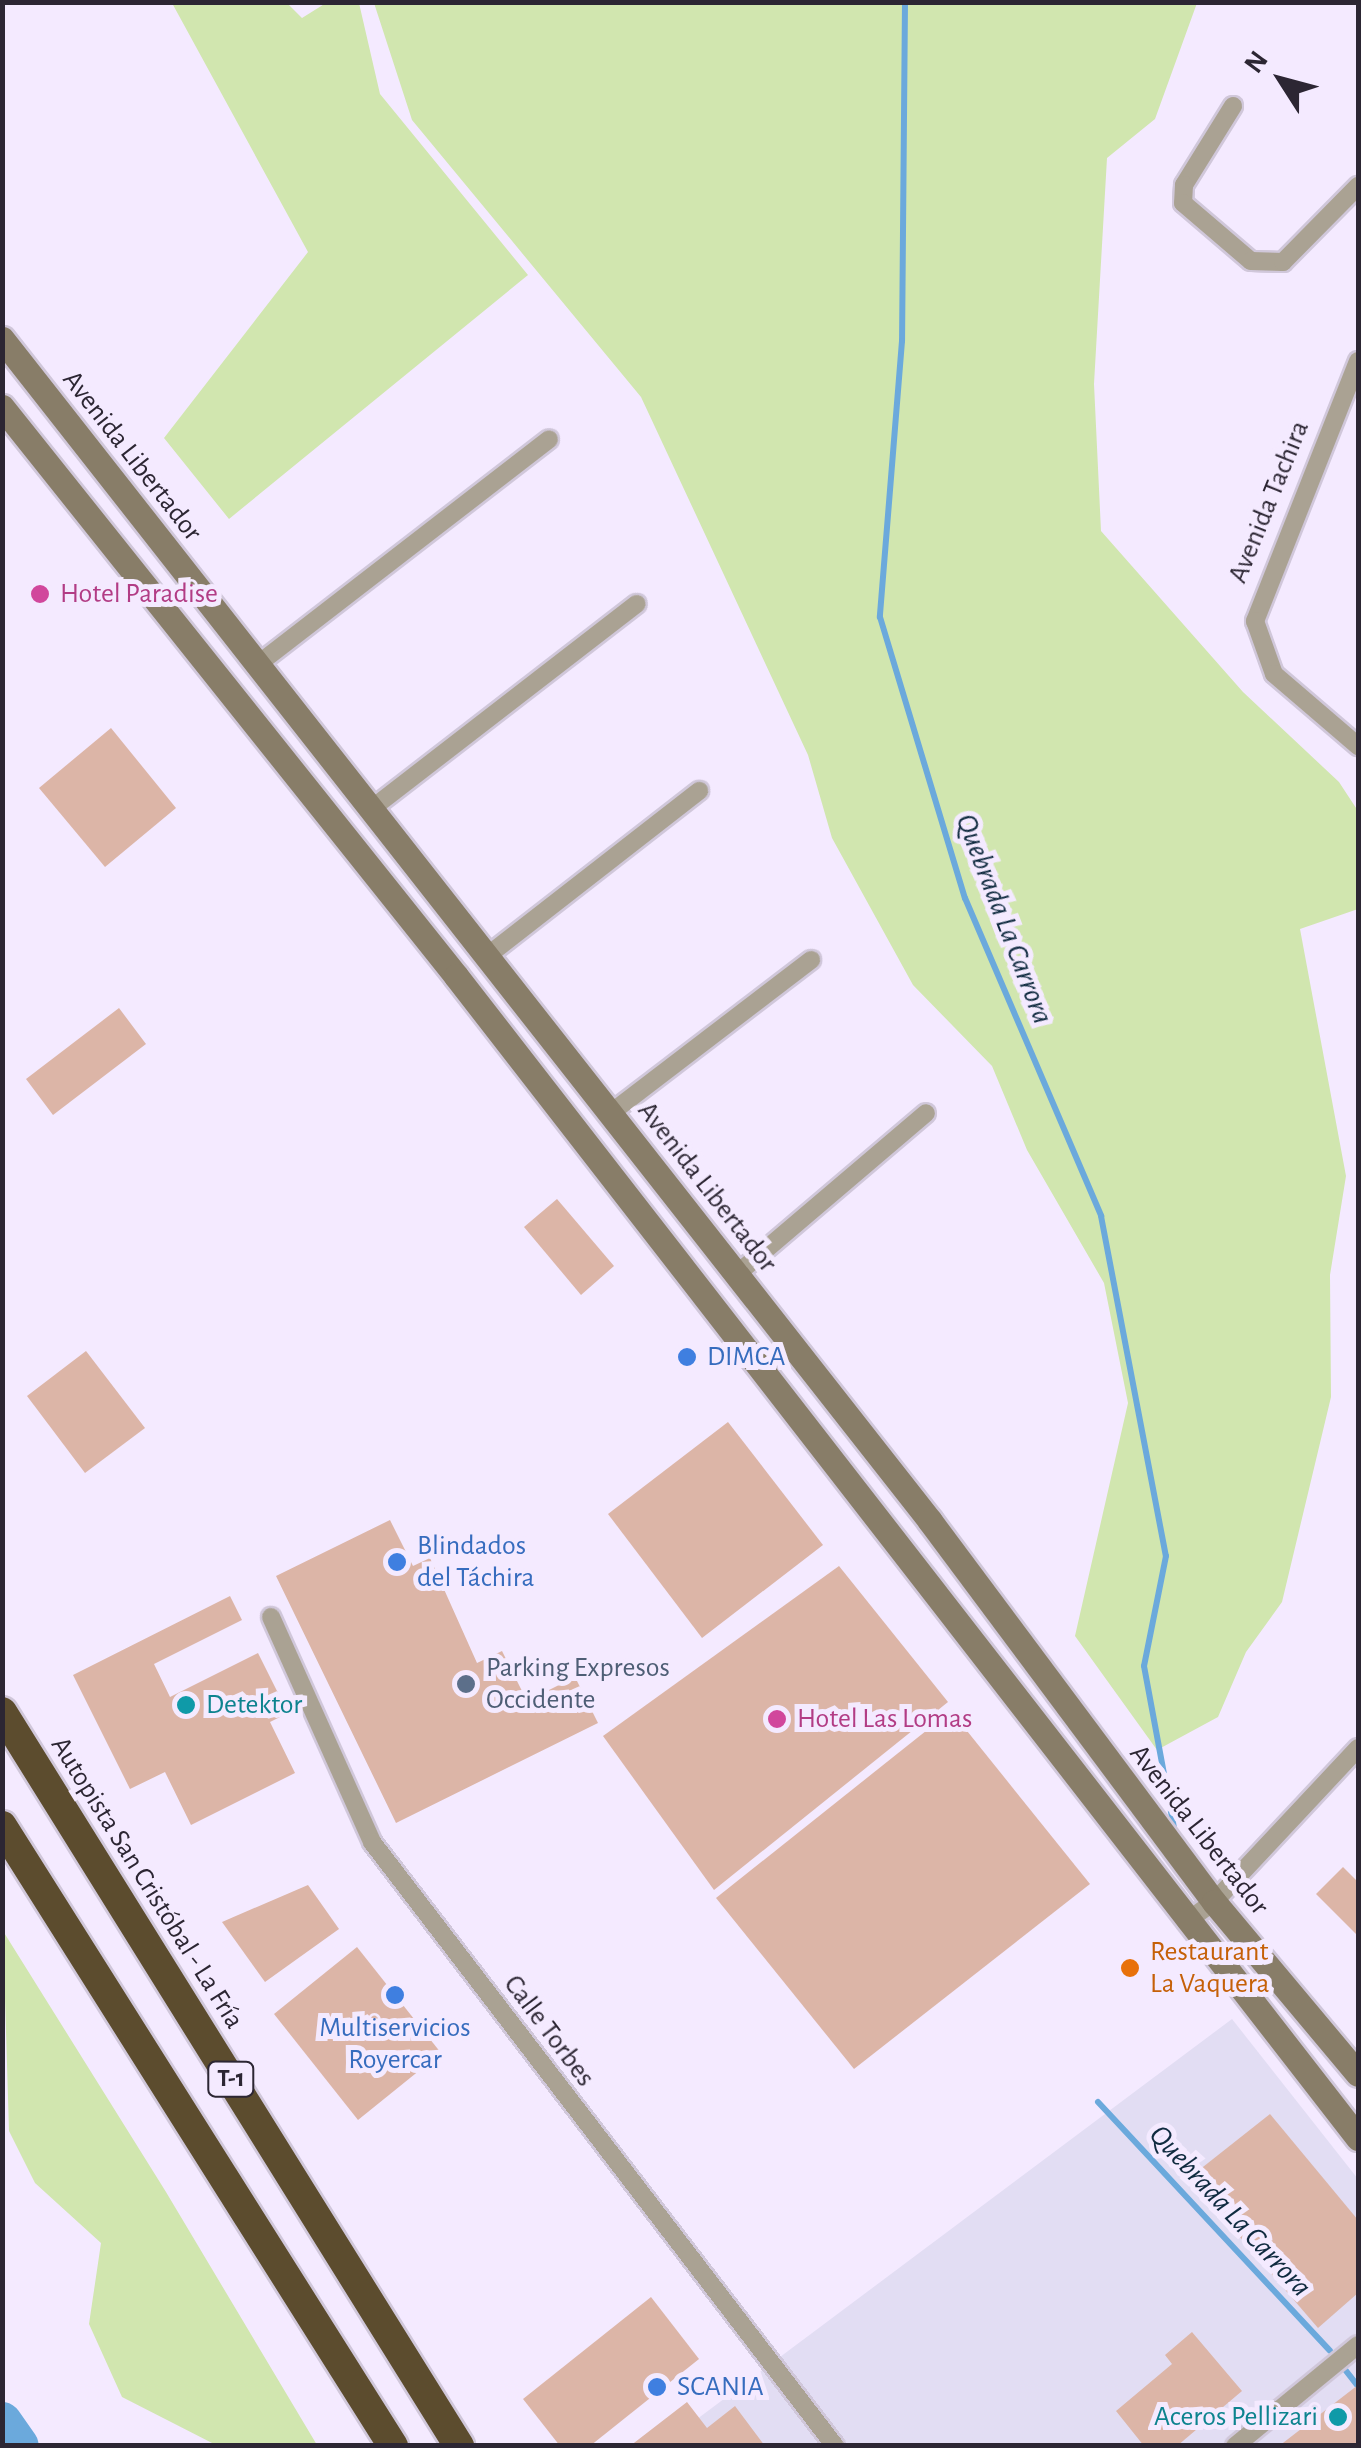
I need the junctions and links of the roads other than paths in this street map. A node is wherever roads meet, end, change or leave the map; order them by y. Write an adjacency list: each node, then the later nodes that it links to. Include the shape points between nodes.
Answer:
1 (1233, 106): 2 (street, via 1184,185 1183,204 1251,261 1282,262)
2 (1358, 186)
3 (2, 340): 8 (main road, Avenida Libertador)
4 (1358, 361): 9 (street, Avenida Tachira, via 1255,621 1274,674)
5 (2, 407): 22 (main road, via 456,976)
6 (550, 439): 8 (street)
7 (637, 604): 11 (street)
8 (258, 665): 11 (main road, Avenida Libertador)
9 (1358, 746)
10 (699, 791): 12 (street)
11 (370, 810): 12 (main road, Avenida Libertador)
12 (487, 956): 14 (main road, Avenida Libertador)
13 (812, 960): 14 (street)
14 (611, 1113): 16 (main road, Avenida Libertador)
15 (926, 1113): 16 (street)
16 (737, 1274): 21 (main road, Avenida Libertador)
17 (271, 1617): 28 (street, Calle Torbes, via 372,1842)
18 (2, 1712): 27 (highway, Autopista San Cristóbal - La Fría / T-1)
19 (1358, 1748): 21 (street)
20 (2, 1826): 26 (highway, T-1)
21 (1214, 1902): 22 (street); 23 (main road, Avenida Libertador)
22 (1186, 1922): 24 (main road)
23 (1358, 2074)
24 (1358, 2138)
25 (1358, 2345): 29 (street)
26 (393, 2446)
27 (459, 2446)
28 (835, 2446)
29 (1235, 2446)

